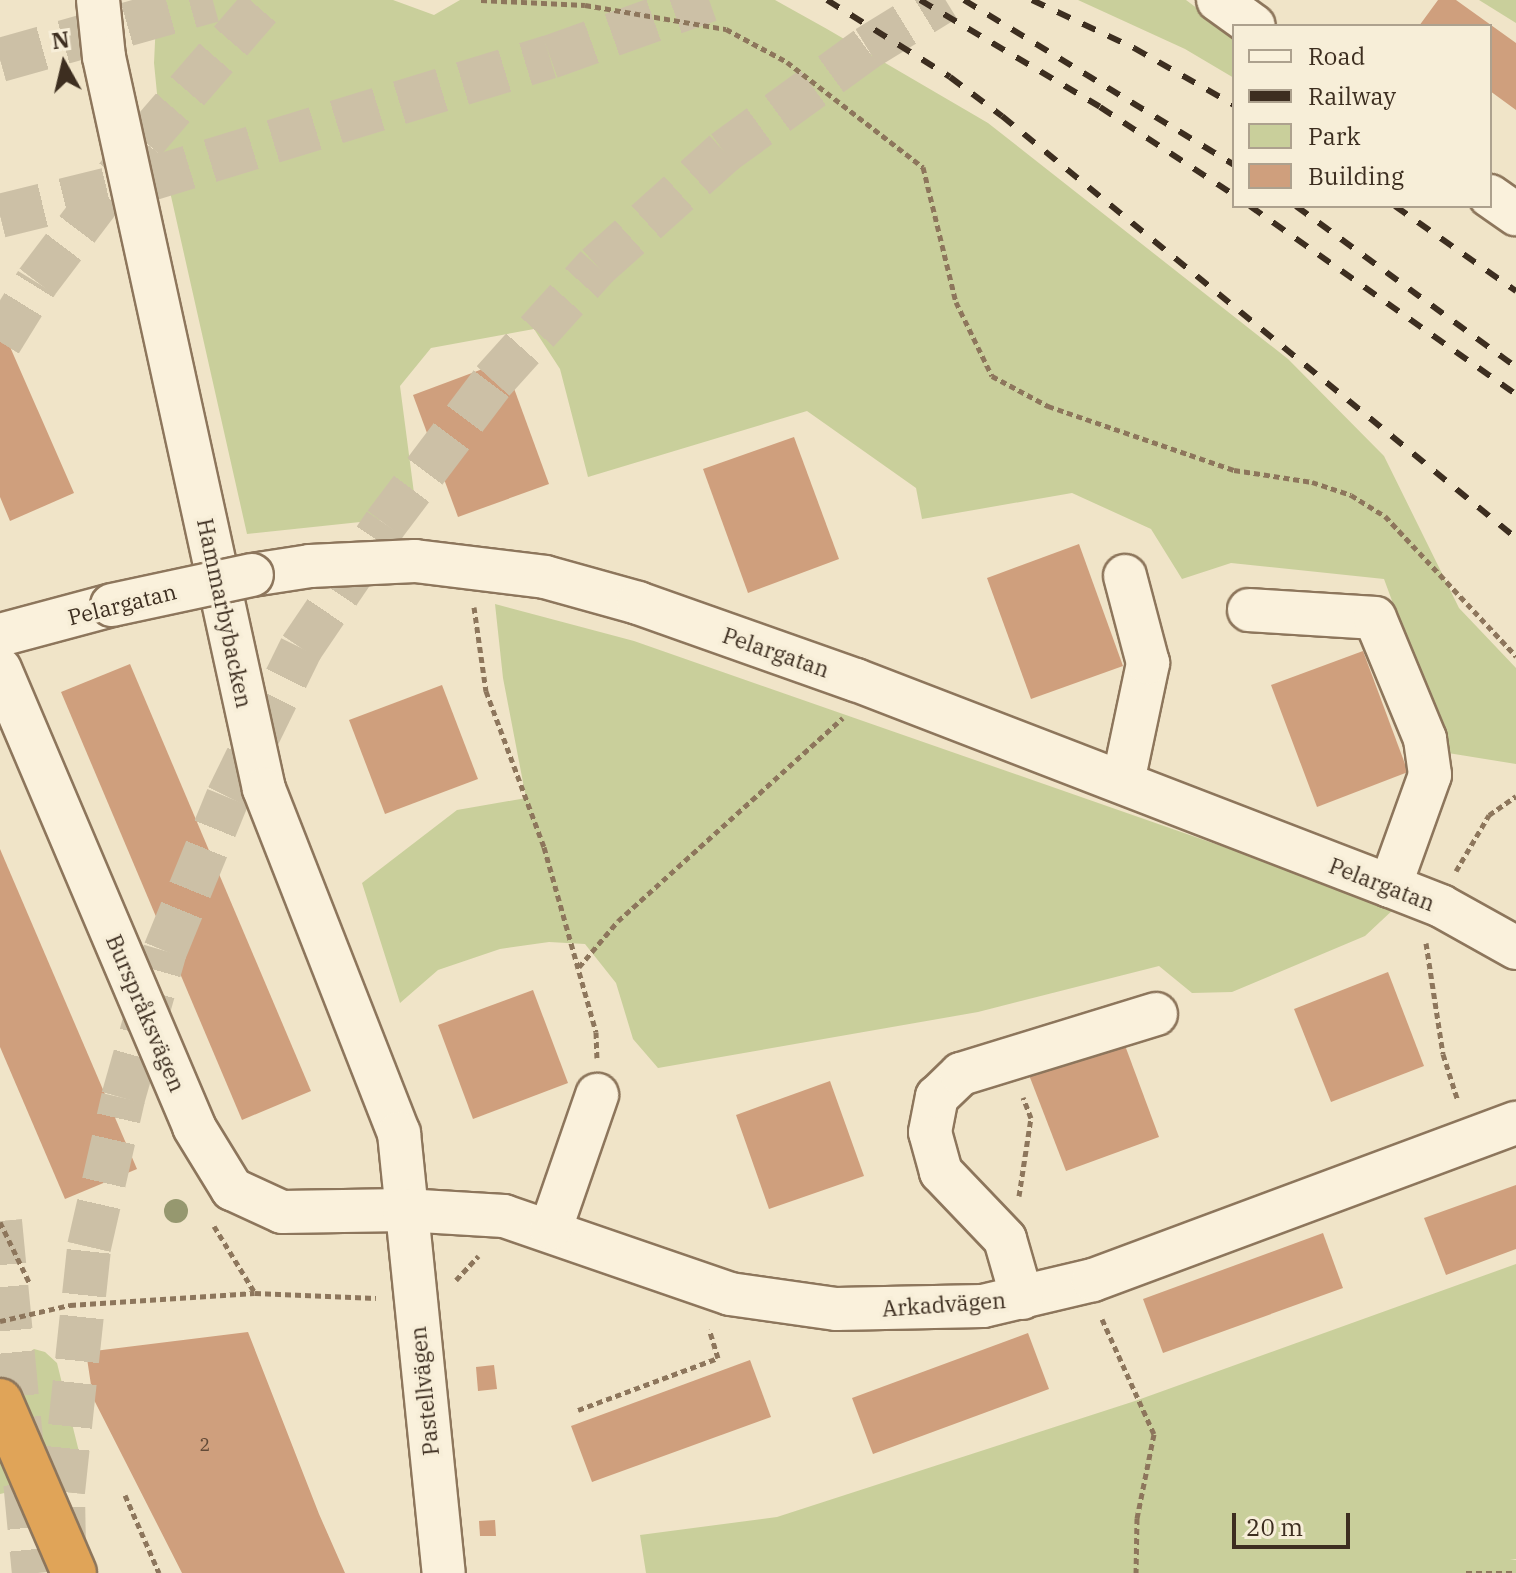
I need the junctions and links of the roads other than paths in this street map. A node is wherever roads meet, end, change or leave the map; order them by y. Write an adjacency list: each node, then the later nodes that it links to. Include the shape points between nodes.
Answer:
1 (98, 0): 16 (street, Hammarbybacken, via 107,73 264,789 399,1133)
2 (1218, 0): 3 (street)
3 (1251, 24)
4 (1492, 197): 5 (street)
5 (1516, 214)
6 (1125, 576): 10 (street, via 1148,663)
7 (1249, 610): 11 (street, via 1375,618 1425,739 1430,775)
8 (0, 635): 10 (street, Pelargatan, bridge, via 112,605 310,566 415,561 472,566 545,577 638,603)
9 (0, 669): 16 (street, Burspråksvägen, via 194,1127 232,1189 282,1212)
10 (1123, 782): 11 (street, Pelargatan)
11 (1390, 886): 12 (street, Pelargatan, via 1441,906)
12 (1516, 948)
13 (1156, 1014): 18 (street, via 961,1074 937,1097 930,1132 941,1172 1005,1239)
14 (597, 1095): 17 (street)
15 (1516, 1123): 18 (street, Arkadvägen, via 1093,1280)
16 (404, 1210): 17 (street, Arkadvägen, via 504,1216); 21 (street, Pastellvägen)
17 (551, 1228): 18 (street, Arkadvägen, via 730,1294 836,1309 983,1306)
18 (1022, 1298)
19 (0, 1401): 20 (highway)
20 (74, 1573)
21 (444, 1573)

